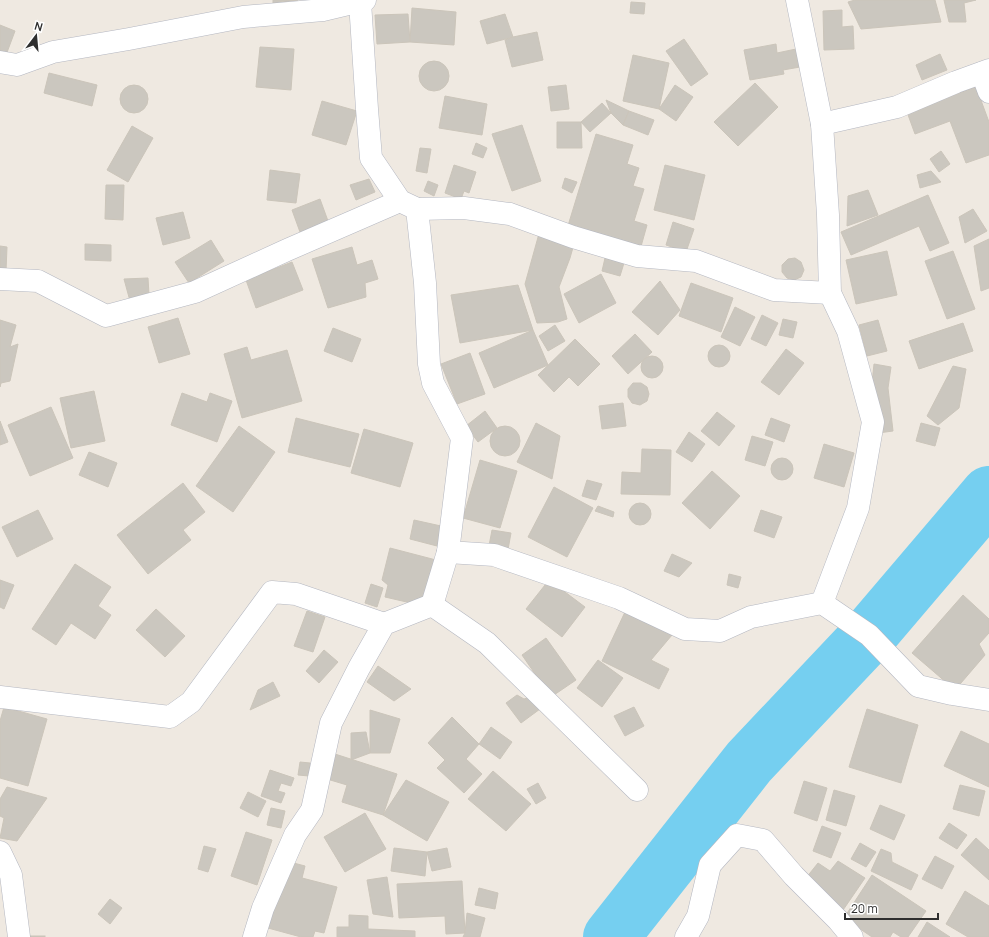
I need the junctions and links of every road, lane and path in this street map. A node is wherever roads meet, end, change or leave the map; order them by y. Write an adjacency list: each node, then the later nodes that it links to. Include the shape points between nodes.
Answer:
1 (797, 0): 6 (street)
2 (363, 1): 3 (street, via 323,10); 7 (street, via 371,158)
3 (262, 7): 4 (street, via 243,17 53,52 16,65)
4 (0, 62)
5 (987, 78): 6 (street, via 956,82 897,107)
6 (822, 124): 9 (street)
7 (409, 205): 8 (street, via 287,250 195,292 106,316 38,281); 9 (street, via 510,214 637,256 696,261 774,290); 10 (street, via 425,283 429,364 433,382 462,438)
8 (0, 279)
9 (830, 293): 11 (street, via 848,331 873,422 858,508)
10 (448, 552): 11 (street, via 494,555 619,598 685,629 720,631 751,617); 12 (street)
11 (822, 602): 15 (street, via 869,635 918,686)
12 (432, 605): 13 (street); 16 (street, via 487,643)
13 (384, 624): 14 (street, via 296,594 272,592 191,702 170,717); 19 (street, via 331,723 312,810 295,835 263,908)
14 (0, 697)
15 (989, 700)
16 (637, 790)
17 (0, 852): 18 (street, via 11,876)
18 (19, 937)
19 (254, 937)
20 (686, 937): 21 (street, via 698,916 710,865 737,835 763,840)
21 (852, 937)

